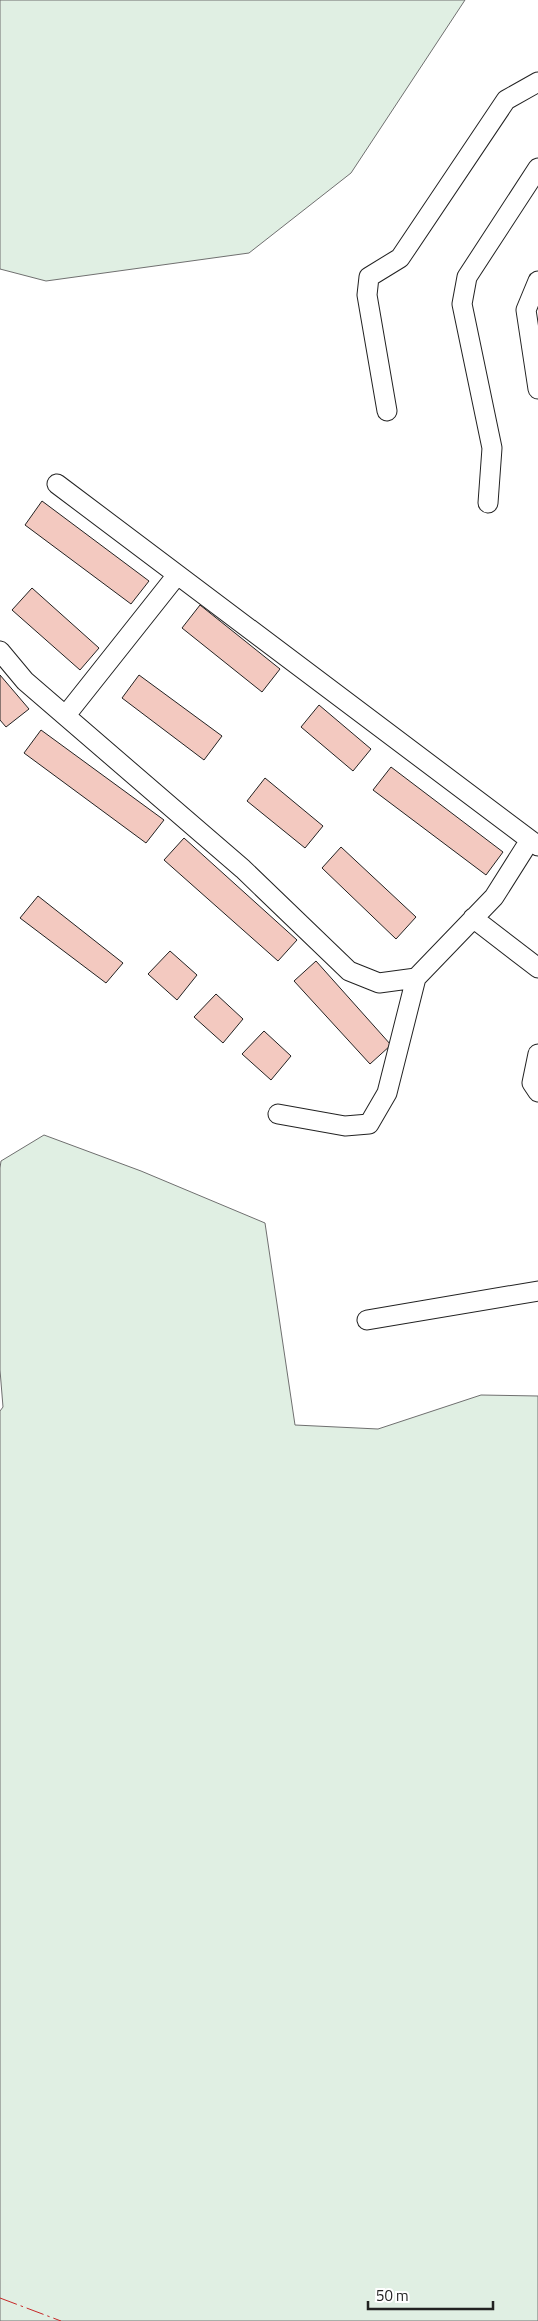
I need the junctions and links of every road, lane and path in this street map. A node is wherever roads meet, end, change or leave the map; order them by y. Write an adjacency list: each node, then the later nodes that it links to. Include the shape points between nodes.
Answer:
1 (538, 82): 5 (street, via 506,100 400,258 370,277 367,295)
2 (538, 168): 7 (street, via 467,277 462,304 492,448)
3 (538, 281): 4 (street, via 526,310)
4 (538, 388)
5 (388, 411)
6 (57, 484): 8 (street)
7 (488, 503)
8 (177, 575): 10 (street); 11 (street)
9 (0, 652): 10 (street, via 25,681)
10 (66, 715): 14 (street, via 243,869 349,971 379,983)
11 (534, 843): 12 (street, via 494,897)
12 (473, 918): 13 (street); 14 (street)
13 (538, 968)
14 (416, 978): 17 (street, via 387,1093 369,1124 345,1126)
15 (538, 1054): 16 (street, via 532,1083)
16 (538, 1092)
17 (278, 1114)
18 (538, 1291): 19 (street)
19 (367, 1320)

